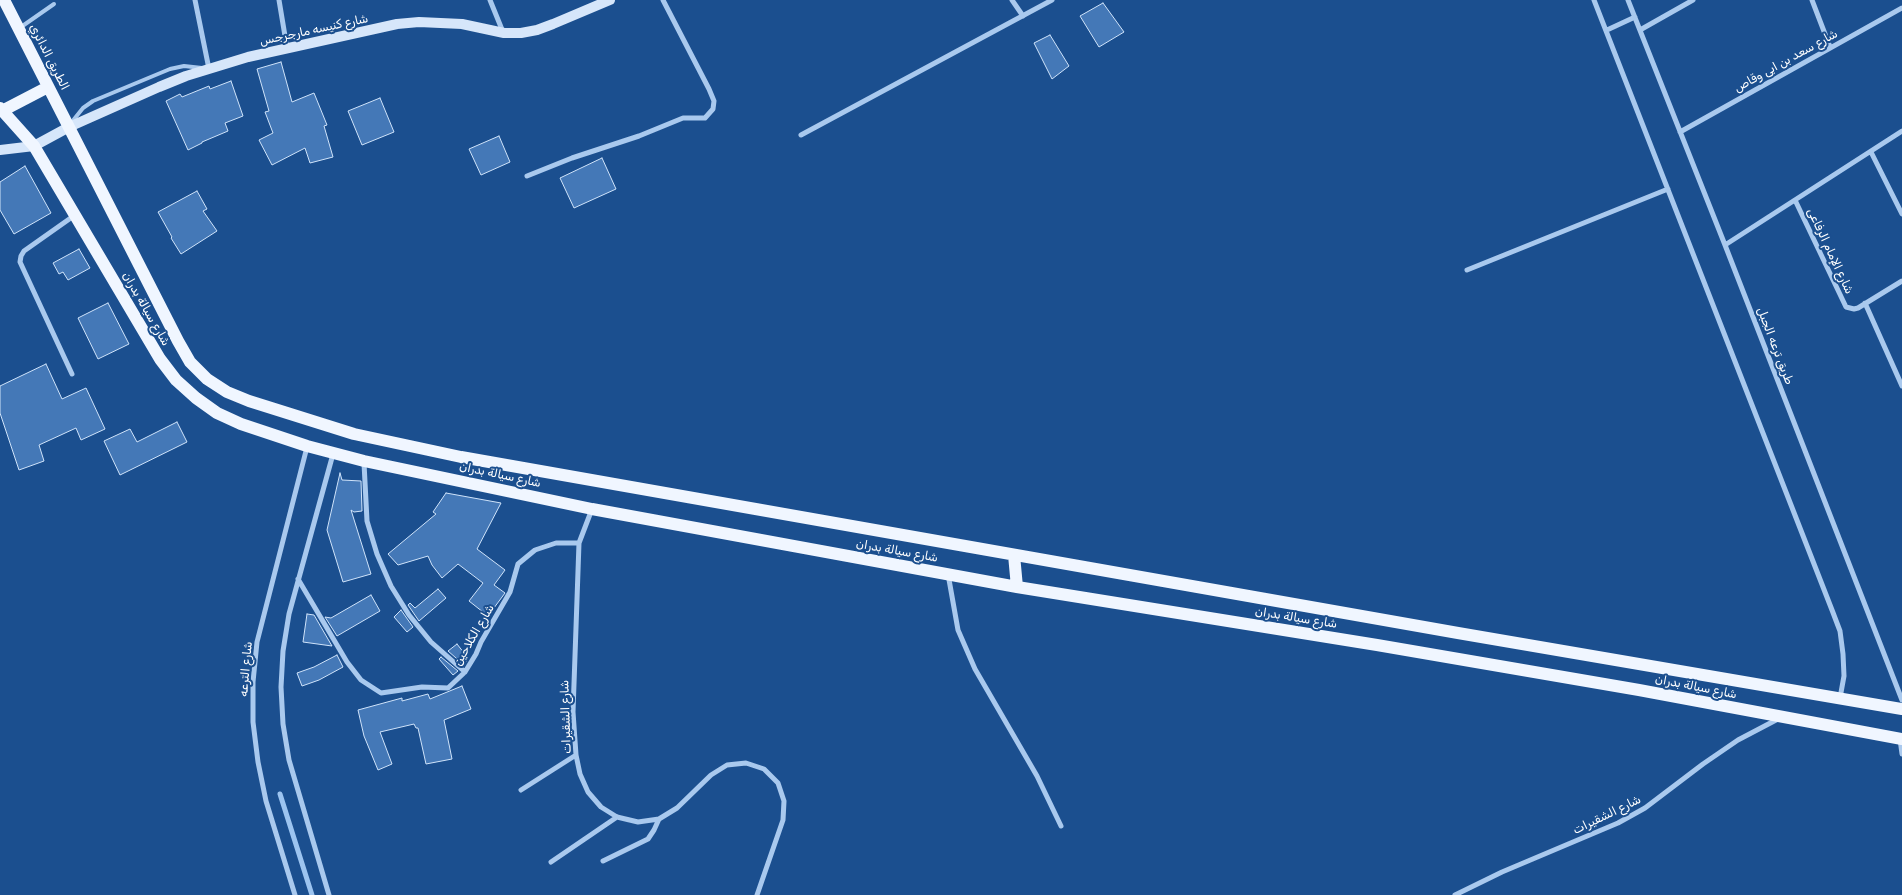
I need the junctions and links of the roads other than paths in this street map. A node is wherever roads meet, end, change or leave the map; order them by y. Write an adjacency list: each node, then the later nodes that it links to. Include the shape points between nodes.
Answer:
1 (4, 0): 17 (main road, الطريق الدائري)
2 (195, 0): 23 (street)
3 (279, 0): 22 (street)
4 (490, 0): 20 (street)
5 (610, 0): 20 (street, شارع كنيسه مارجرجس, via 537,30)
6 (663, 0): 33 (street, via 709,89 714,101 713,110 705,118 683,118)
7 (1012, 0): 15 (street)
8 (1052, 0): 15 (street)
9 (1594, 0): 18 (street)
10 (1628, 0): 16 (street, طريق ترعه الجبل)
11 (1693, 0): 19 (street)
12 (1812, 0): 21 (street)
13 (54, 4): 17 (lane)
14 (1902, 8): 21 (street, شارع سعد بن ابى وقاص)
15 (1023, 16): 29 (street)
16 (1634, 17): 18 (street); 19 (street, طريق ترعه الجبل)
17 (19, 29): 24 (main road, الطريق الدائري)
18 (1607, 30): 34 (street)
19 (1640, 30): 28 (street, طريق ترعه الجبل)
20 (504, 33): 22 (street, شارع كنيسه مارجرجس, via 462,24 419,22)
21 (1830, 47): 28 (street, شارع سعد بن ابى وقاص)
22 (288, 48): 23 (street, شارع كنيسه مارجرجس)
23 (210, 69): 26 (street, شارع كنيسه مارجرجس, via 159,87)
24 (48, 87): 25 (main road); 26 (main road, الطريق الدائري)
25 (1, 109): 30 (main road)
26 (69, 127): 30 (street, شارع كنيسه مارجرجس); 49 (main road, شارع سيالة بدران, via 190,362 227,392 302,418 408,446)
27 (1902, 131): 32 (street)
28 (1680, 132): 38 (street, طريق ترعه الجبل)
29 (801, 135)
30 (34, 146): 31 (street); 36 (main road, شارع سيالة بدران)
31 (0, 150)
32 (1871, 152): 35 (street); 37 (street)
33 (527, 176)
34 (1668, 189): 39 (street); 54 (street, via 1837,624 1844,676)
35 (1795, 200): 38 (street); 41 (street, شارع الإمام الرفاعى, via 1843,303 1854,309)
36 (75, 214): 42 (street, via 24,251 20,262); 44 (main road, شارع سيالة بدران, via 160,360 176,380 217,413)
37 (1902, 214)
38 (1725, 245): 55 (street, طريق ترعه الجبل)
39 (1467, 270)
40 (1902, 281): 41 (street, شارع الإمام الرفاعى)
41 (1865, 303): 43 (street)
42 (72, 374)
43 (1902, 386)
44 (307, 446): 45 (main road, شارع سيالة بدران); 67 (street, شارع الترعه, via 257,642 253,682 258,762)
45 (333, 453): 46 (main road, شارع سيالة بدران); 51 (street)
46 (364, 461): 47 (main road, شارع سيالة بدران); 53 (street, via 368,521 377,554 391,586 431,642)
47 (592, 509): 48 (street, شارع الشقيرات); 50 (main road, شارع سيالة بدران)
48 (579, 543): 53 (street, شارع الكلاحين, via 556,543 535,550 518,564 510,592); 60 (street, شارع الشقيرات, via 573,712)
49 (1014, 555): 52 (main road); 54 (main road, شارع سيالة بدران)
50 (948, 574): 52 (main road, شارع سيالة بدران); 64 (street, via 958,630 971,661 1037,776)
51 (298, 579): 53 (street, شارع الكلاحين, via 347,662 361,680 381,693 448,688); 68 (street, via 283,651 284,724 298,796)
52 (1017, 587): 57 (main road, شارع سيالة بدران, via 1387,647)
53 (466, 672)
54 (1840, 699): 56 (main road, شارع سيالة بدران)
55 (1902, 700)
56 (1902, 709)
57 (1783, 717): 58 (main road, شارع سيالة بدران); 70 (street, شارع الشقيرات, via 1738,740 1638,812)
58 (1901, 739): 59 (street)
59 (1902, 754)
60 (576, 755): 61 (street); 62 (street, شارع الشقيرات, via 588,792 600,807)
61 (521, 790)
62 (617, 817): 63 (street, شارع الشقيرات, via 638,822); 66 (street)
63 (659, 819): 65 (street, via 648,839); 69 (street, شارع الشقيرات, via 677,808 711,775 727,765 746,763 764,770 778,783 784,801 783,820)
64 (1061, 826)
65 (603, 860)
66 (551, 862)
67 (294, 895)
68 (329, 895)
69 (757, 895)
70 (1455, 895)

